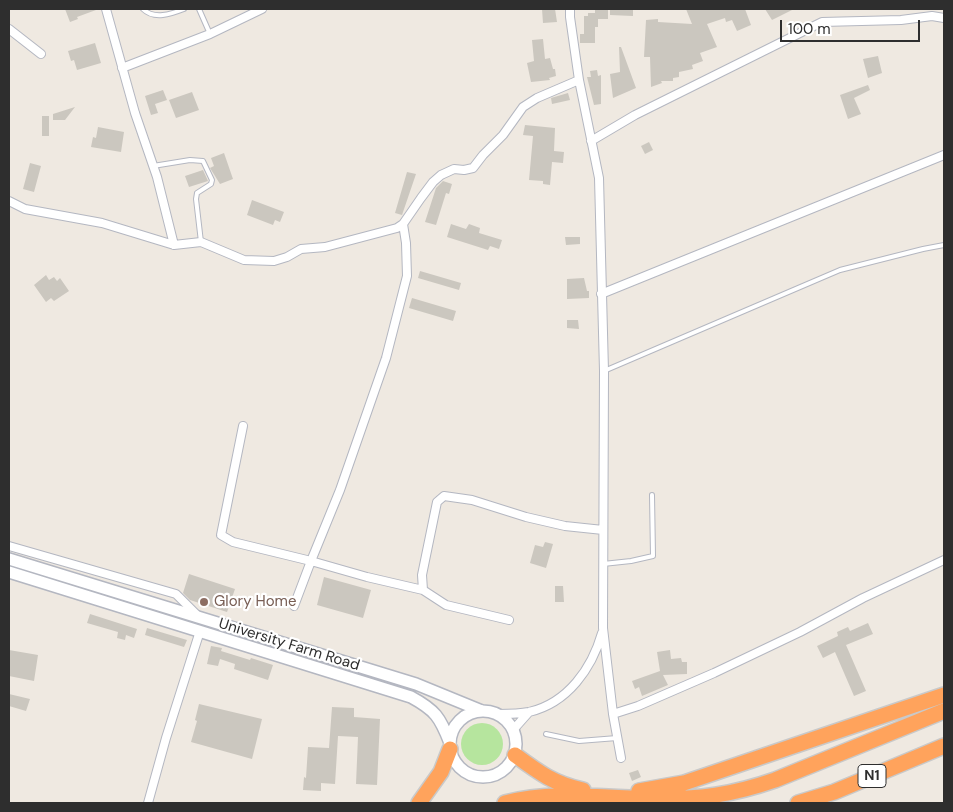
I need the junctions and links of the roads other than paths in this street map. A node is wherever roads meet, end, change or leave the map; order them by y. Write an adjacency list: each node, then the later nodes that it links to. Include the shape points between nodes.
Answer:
1 (106, 9): 11 (street)
2 (142, 9): 3 (lane, via 151,15)
3 (184, 9)
4 (199, 9): 9 (lane)
5 (262, 9): 9 (street)
6 (570, 9): 12 (street)
7 (944, 18): 13 (street, via 822,22 634,115)
8 (9, 28): 10 (street)
9 (210, 34): 11 (street)
10 (41, 54)
11 (122, 68): 15 (street)
12 (578, 80): 13 (street); 17 (street, via 523,107 473,168 454,169 432,182)
13 (591, 141): 21 (street, via 598,178)
14 (944, 155): 21 (street)
15 (153, 166): 18 (lane, via 203,160 212,180 197,193 196,198); 19 (street)
16 (9, 201): 19 (street, via 25,209 102,223)
17 (403, 224): 18 (street, via 389,231 325,248 301,249 274,261 244,260); 29 (street, via 407,276 386,358 340,490)
18 (201, 242): 19 (street)
19 (174, 245)
20 (944, 245): 22 (lane, via 840,270)
21 (601, 294): 22 (street)
22 (604, 371): 25 (street)
23 (243, 426): 29 (street, via 221,535 233,542)
24 (652, 495): 30 (lane, via 653,556)
25 (602, 530): 30 (street); 32 (street, via 565,526 472,500 444,496 438,502 422,575)
26 (9, 546): 34 (street, via 176,594)
27 (9, 558): 34 (street, University Farm Road)
28 (944, 560): 43 (street, via 714,674)
29 (311, 561): 32 (street); 33 (street)
30 (602, 564): 36 (street)
31 (9, 572): 37 (street, University Farm Road)
32 (423, 590): 35 (street, via 446,605)
33 (294, 606)
34 (198, 616): 39 (street, University Farm Road, via 416,684)
35 (509, 620)
36 (603, 628): 41 (street, via 597,651 586,672 551,703); 43 (street)
37 (200, 631): 47 (street, University Farm Road, via 412,697 429,706 443,723); 51 (street)
38 (944, 695): 49 (highway, via 684,782 651,790 590,791 568,787 544,777)
39 (482, 711): 42 (street); 47 (street, via 460,721 453,731)
40 (944, 711): 53 (highway, N1, via 775,780 722,796 656,799 549,796)
41 (529, 712): 42 (street); 44 (street)
42 (498, 714): 44 (street)
43 (613, 714): 46 (street)
44 (513, 730): 49 (street)
45 (546, 734): 46 (lane, via 579,741)
46 (617, 738): 50 (street)
47 (450, 746): 49 (street, via 455,762 462,770 482,777 502,771); 52 (highway, via 441,772)
48 (944, 746): 54 (highway, N1, via 834,792); 55 (highway)
49 (514, 755)
50 (621, 758)
51 (148, 803)
52 (419, 803)
53 (505, 803)
54 (798, 803)
55 (831, 803)

